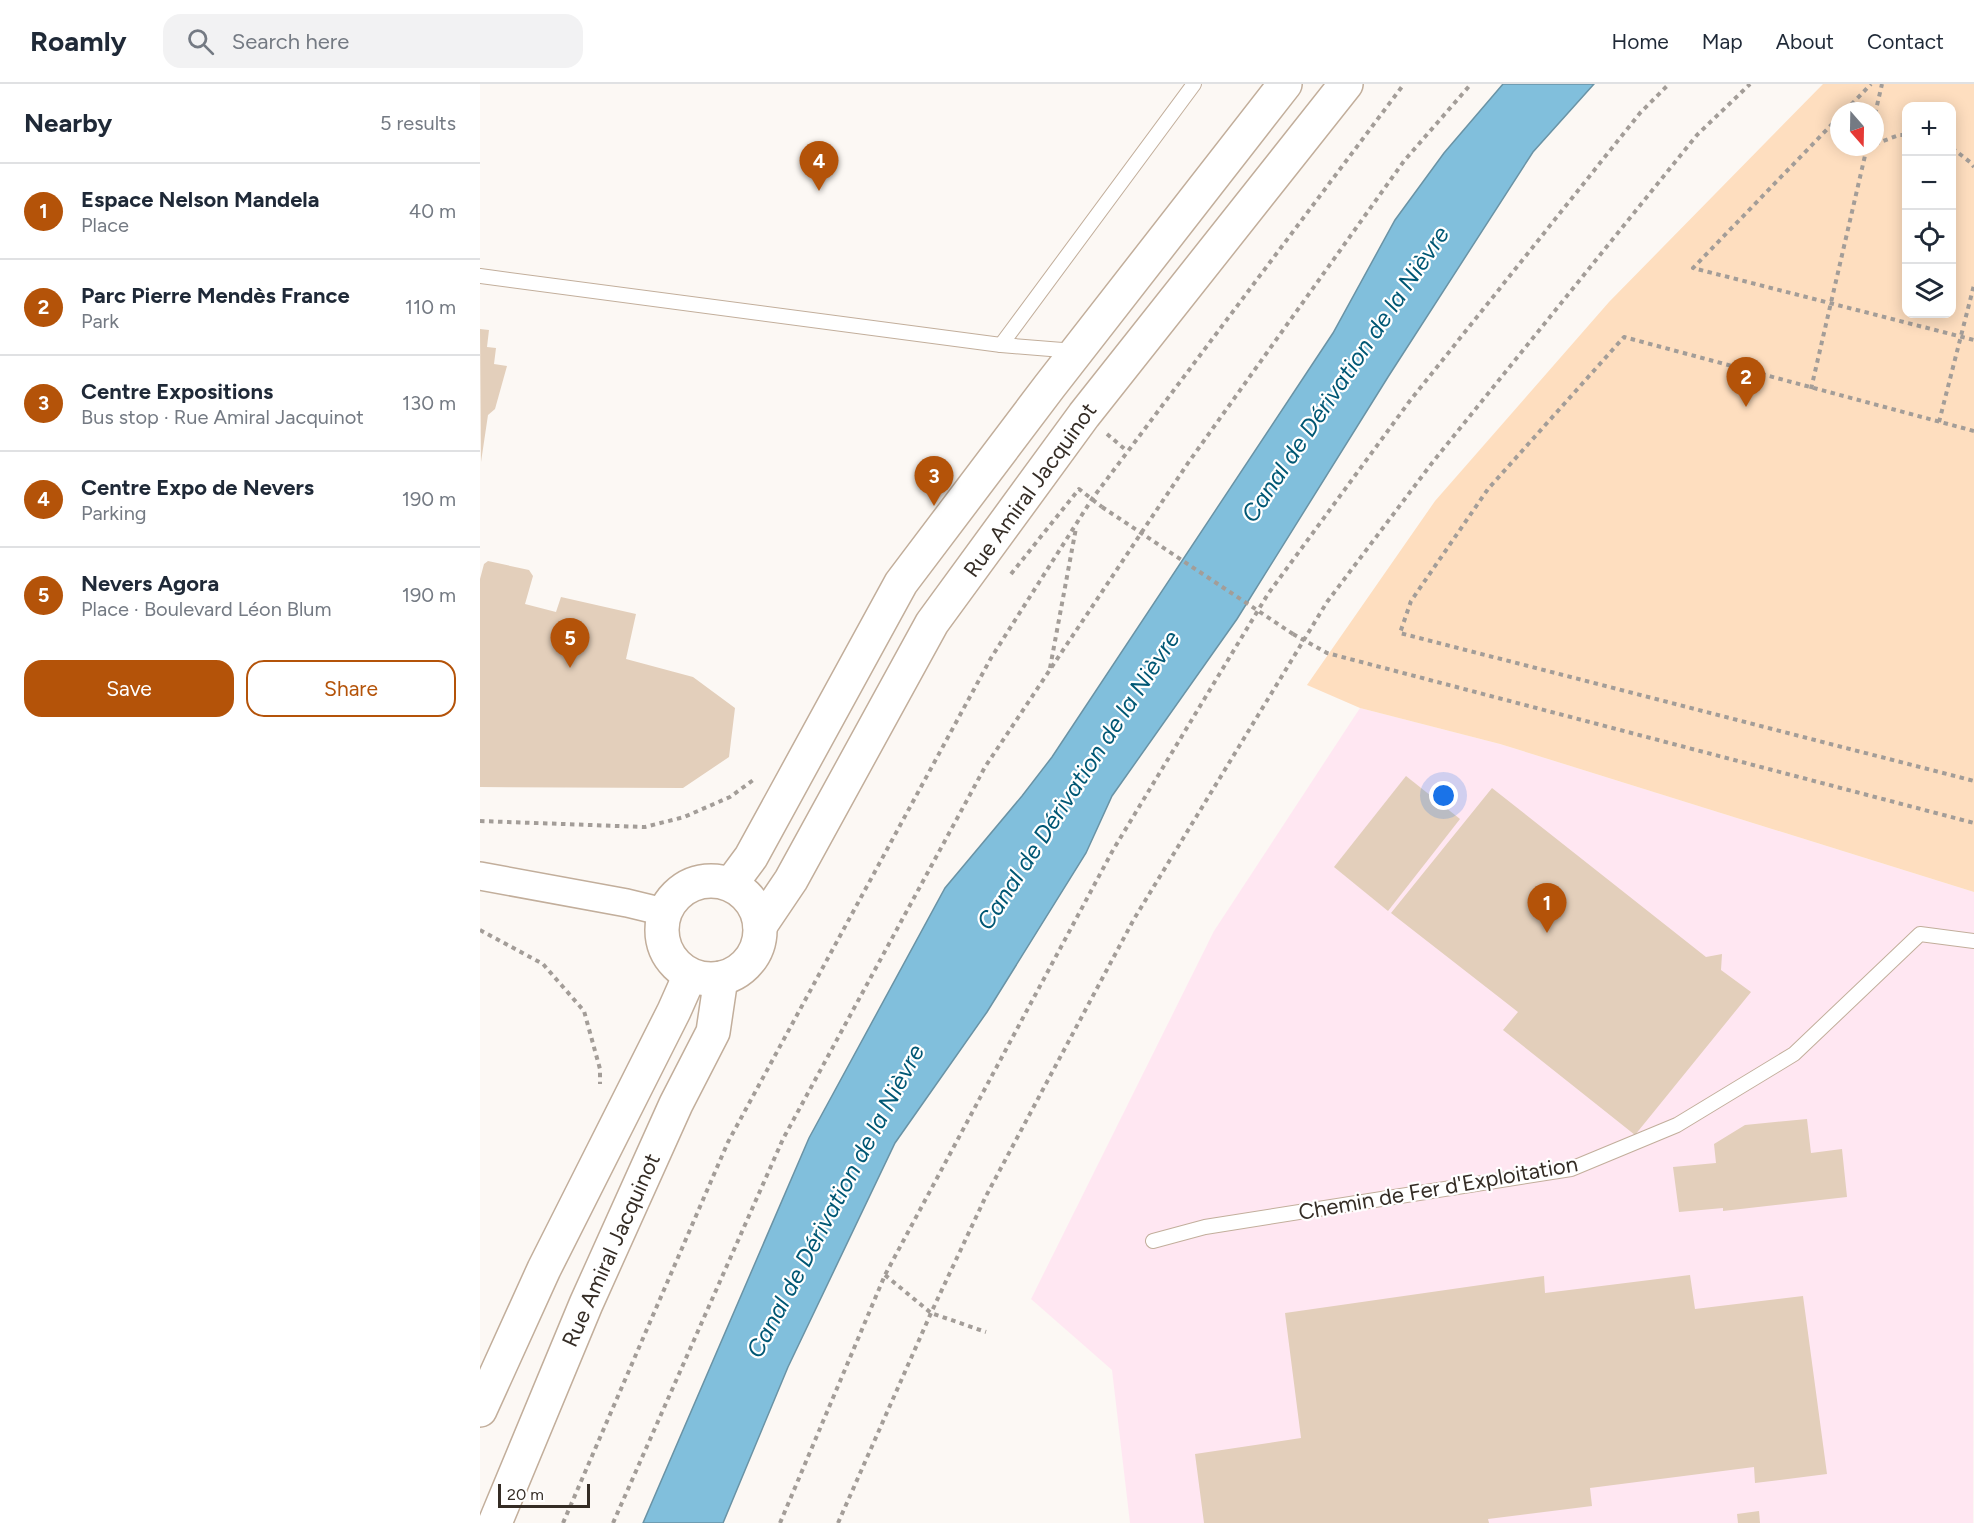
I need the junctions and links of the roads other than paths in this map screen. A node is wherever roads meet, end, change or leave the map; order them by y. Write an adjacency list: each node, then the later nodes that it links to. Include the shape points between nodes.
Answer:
1 (1194, 84): 5 (lane)
2 (1285, 84): 6 (main road, Rue Amiral Jacquinot)
3 (1346, 84): 10 (main road, Rue Amiral Jacquinot, via 1084,415 932,623 791,880)
4 (480, 276): 5 (lane)
5 (1001, 345): 6 (lane)
6 (1077, 351): 8 (main road, Rue Amiral Jacquinot, via 901,583 751,857)
7 (480, 876): 9 (street)
8 (731, 884): 9 (main road, via 715,880 684,888); 10 (main road, via 751,901)
9 (664, 912): 12 (main road, via 662,941 668,955 677,966)
10 (760, 926): 12 (main road, via 759,940 746,964 734,973)
11 (1974, 941): 13 (lane, Chemin de Fer d'Exploitation, via 1920,934 1794,1054 1677,1125 1571,1169 1205,1227)
12 (705, 976): 14 (main road, Rue Amiral Jacquinot, via 674,1011 544,1269); 15 (main road, Rue Amiral Jacquinot, via 713,1032 590,1293)
13 (1153, 1241)
14 (480, 1410)
15 (495, 1523)

